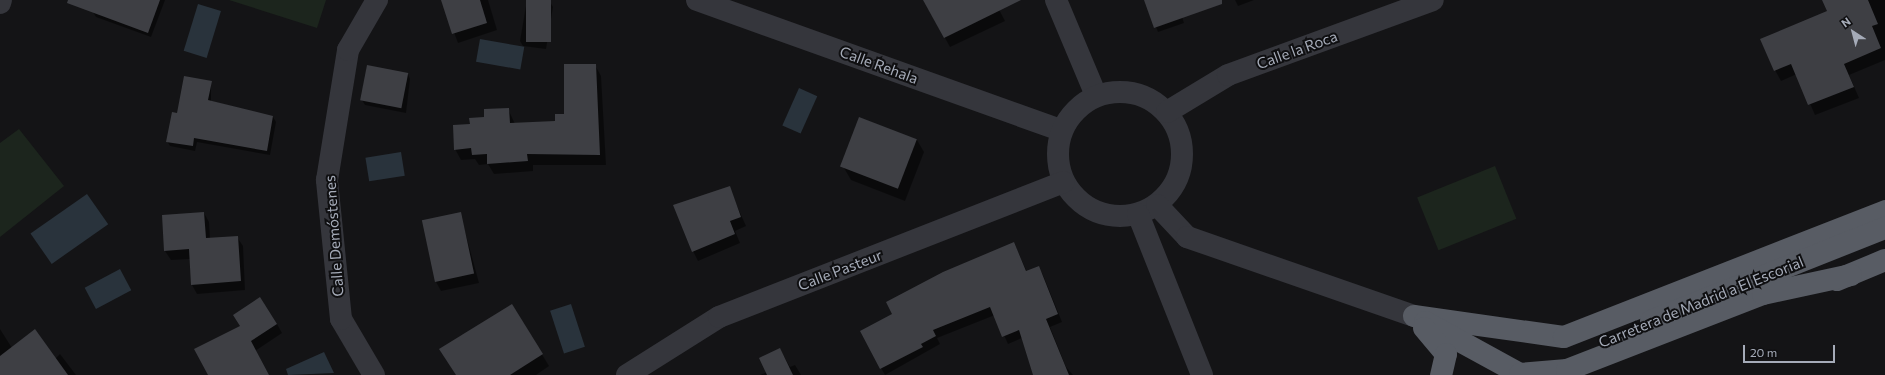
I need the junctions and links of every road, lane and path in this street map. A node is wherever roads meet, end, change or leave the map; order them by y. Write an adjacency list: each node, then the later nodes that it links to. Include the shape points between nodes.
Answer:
1 (377, 0): 17 (street, Calle Demóstenes, via 348,50 327,180 341,319)
2 (697, 0): 7 (street, Calle Rehala)
3 (1056, 0): 5 (street)
4 (1432, 0): 6 (street, Calle la Roca, via 1228,75)
5 (1096, 96): 6 (street, via 1128,92 1146,97); 7 (street, via 1075,110)
6 (1167, 112): 9 (street, via 1180,135 1182,160 1174,185)
7 (1061, 130): 8 (street, via 1057,156)
8 (1063, 182): 11 (street, via 1082,205 1109,216); 18 (street, Calle Pasteur, via 719,317)
9 (1157, 205): 11 (street); 15 (street, via 1187,237)
10 (1885, 211): 15 (highway, via 1564,337)
11 (1138, 214): 19 (street)
12 (1885, 228): 16 (highway, Carretera de Madrid a El Escorial)
13 (1885, 260): 14 (highway, Carretera de Madrid a El Escorial)
14 (1852, 275): 16 (highway, via 1763,294 1567,370); 21 (highway, Carretera de Madrid a El Escorial)
15 (1414, 316): 16 (highway); 20 (highway, via 1446,354)
16 (1518, 374)
17 (374, 375)
18 (627, 375)
19 (1202, 375)
20 (1441, 375)
21 (1592, 375)

